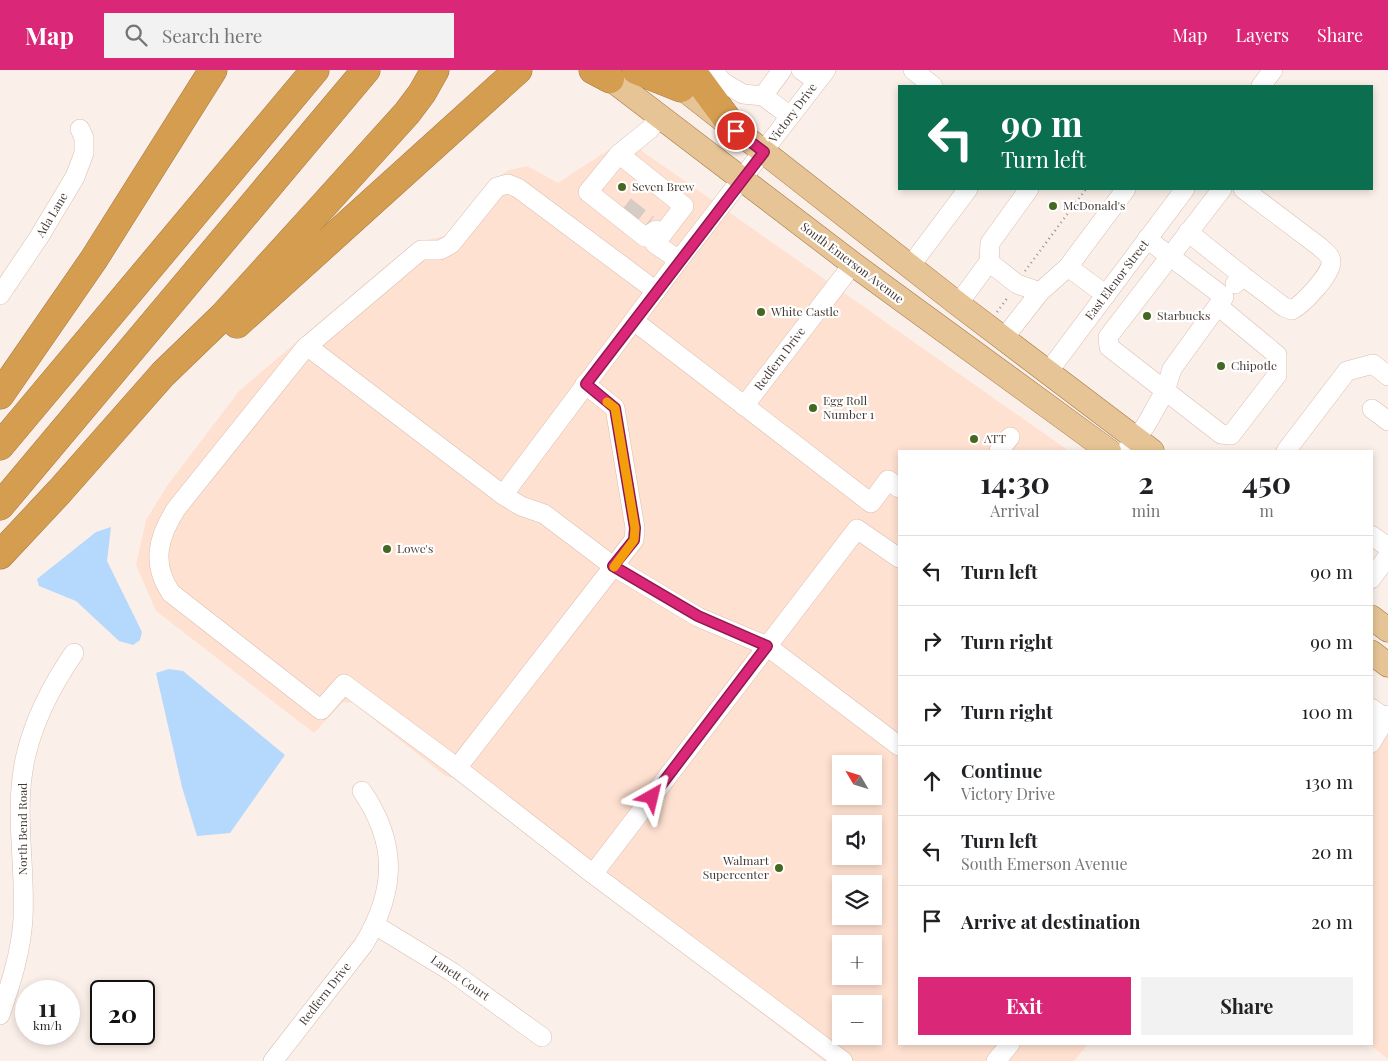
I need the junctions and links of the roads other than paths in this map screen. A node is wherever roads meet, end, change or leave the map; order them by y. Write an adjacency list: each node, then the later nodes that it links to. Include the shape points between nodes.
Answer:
1 (213, 70): 56 (highway, via 94,259)
2 (315, 70): 61 (highway)
3 (366, 70): 69 (highway)
4 (435, 70): 67 (highway, via 407,113 223,316 163,374)
5 (518, 70): 67 (highway, via 234,326)
6 (636, 70): 14 (highway)
7 (660, 70): 14 (main road)
8 (782, 70): 17 (street)
9 (801, 70): 13 (street)
10 (913, 70): 15 (street)
11 (1273, 70): 16 (street)
12 (601, 73): 18 (main road, South Emerson Avenue)
13 (821, 75): 19 (street, Victory Drive)
14 (701, 79): 17 (street, via 743,94); 21 (highway)
15 (931, 85)
16 (1262, 85)
17 (763, 96): 19 (street)
18 (659, 116): 23 (street, via 650,129); 24 (main road, South Emerson Avenue)
19 (790, 116): 22 (street, Victory Drive)
20 (80, 129): 45 (street, Ada Lane, via 84,153 75,177)
21 (736, 131): 22 (main road)
22 (764, 152): 24 (street, Victory Drive); 40 (main road)
23 (620, 154): 31 (street, via 588,192); 33 (street, via 684,206)
24 (742, 180): 37 (street, Victory Drive); 39 (main road, South Emerson Avenue)
25 (967, 190): 40 (street)
26 (1027, 190): 38 (street, via 990,243)
27 (1125, 190): 41 (street)
28 (1184, 190): 35 (street, East Elenor Street)
29 (1221, 190): 34 (street)
30 (1244, 190): 42 (street, via 1320,247 1330,256 1332,263 1302,305 1292,310)
31 (592, 197): 32 (street, via 604,191); 33 (street, via 645,237)
32 (625, 206)
33 (656, 229): 37 (street, via 655,244)
34 (1188, 232): 36 (street); 42 (street)
35 (1147, 239): 36 (street); 46 (street, East Elenor Street)
36 (1170, 255): 47 (street); 55 (street, via 1108,337 1109,346)
37 (679, 260): 43 (street, Victory Drive)
38 (989, 262): 44 (street, via 1016,284); 48 (street)
39 (852, 264): 57 (street, Redfern Drive); 59 (main road, South Emerson Avenue)
40 (911, 265): 48 (main road)
41 (1068, 267): 44 (street); 46 (street)
42 (1243, 276): 47 (street)
43 (656, 292): 49 (street, Victory Drive); 51 (street, via 518,188 508,184 498,188 451,244 440,250 421,250)
44 (1040, 292): 50 (street)
45 (0, 295)
46 (1106, 295): 52 (street, East Elenor Street)
47 (1221, 301): 55 (street, via 1172,369); 55 (street, via 1277,355 1276,375 1231,435 1220,434)
48 (958, 304): 50 (main road)
49 (634, 320): 54 (street, Victory Drive); 57 (street)
50 (1004, 338): 52 (main road)
51 (307, 346): 68 (street); 84 (street, via 164,528 158,545 164,580 172,593 321,710 344,684)
52 (1048, 372): 62 (main road)
53 (1388, 376): 65 (street, via 1372,364 1347,371)
54 (586, 384): 68 (street, Victory Drive); 74 (street, via 615,408 635,528 634,540)
55 (1164, 392): 62 (street)
56 (0, 395)
57 (744, 406): 66 (street, via 871,503 888,480)
58 (1372, 409): 60 (street)
59 (1052, 410): 63 (main road); 64 (main road, South Emerson Avenue)
60 (1388, 421)
61 (0, 446)
62 (1138, 447)
63 (1082, 450)
64 (1108, 450)
65 (1287, 450)
66 (898, 487)
67 (60, 492): 71 (highway)
68 (503, 494): 74 (street, via 544,514)
69 (0, 506)
70 (1373, 540): 73 (street)
71 (0, 555)
72 (898, 557): 77 (street, via 857,529)
73 (1383, 563)
74 (613, 566): 77 (street, via 698,616); 84 (street)
75 (1373, 619): 76 (main road)
76 (1388, 630)
77 (767, 646): 83 (street); 86 (street)
78 (74, 653): 88 (street, North Bend Road, via 44,703 26,756 20,805 23,918 17,961)
79 (1373, 654): 80 (main road)
80 (1388, 665)
81 (1383, 715): 82 (street)
82 (1373, 738)
83 (898, 745)
84 (457, 768): 86 (street)
85 (362, 791): 87 (street, Redfern Drive, via 378,817 388,853 387,890)
86 (593, 874): 92 (street)
87 (375, 925): 89 (street, Lanett Court, via 452,972); 91 (street, Redfern Drive, via 364,944)
88 (0, 1014)
89 (542, 1037)
90 (1009, 1045): 93 (street)
91 (273, 1061)
92 (843, 1061)
93 (996, 1061)

